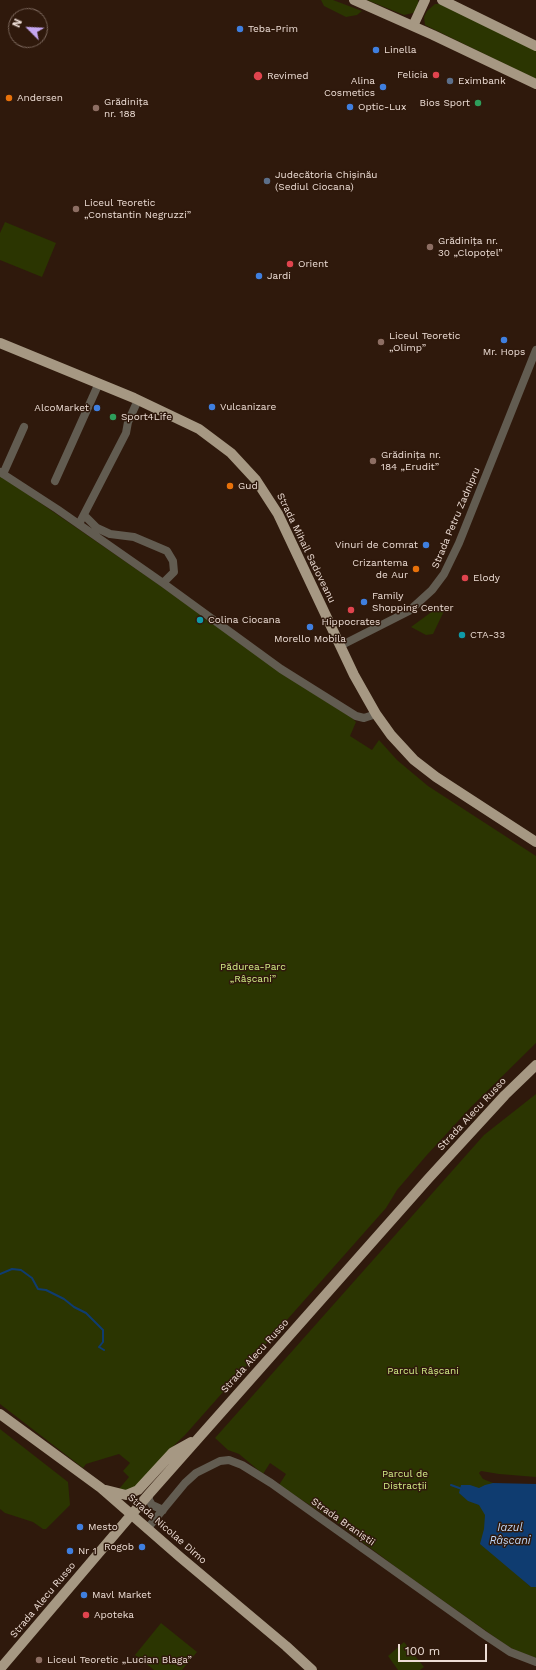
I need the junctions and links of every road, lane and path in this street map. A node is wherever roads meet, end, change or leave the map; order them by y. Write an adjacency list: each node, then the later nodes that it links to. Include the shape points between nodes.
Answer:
1 (354, 0): 4 (main road)
2 (425, 0): 4 (main road)
3 (442, 0): 5 (main road)
4 (414, 26): 6 (main road)
5 (536, 46)
6 (536, 84)
7 (0, 343): 9 (main road, Strada Mihail Sadoveanu)
8 (536, 350): 17 (street, Strada Petru Zadnipru, via 459,543 444,574 432,590 409,611)
9 (99, 383): 10 (main road, Strada Mihail Sadoveanu); 13 (street)
10 (138, 400): 14 (street, via 126,433); 17 (main road, Strada Mihail Sadoveanu, via 210,437 231,453 256,480 278,514)
11 (24, 428): 12 (street)
12 (2, 473): 15 (street)
13 (54, 480)
14 (84, 515): 15 (street); 16 (street, via 97,528 110,534 134,537 167,551 173,561 174,572)
15 (79, 524): 16 (street)
16 (163, 583): 18 (street, via 281,669 353,714 364,718)
17 (340, 646): 18 (main road, Strada Mihail Sadoveanu)
18 (376, 714): 19 (main road, Strada Mihail Sadoveanu, via 404,750 425,769)
19 (536, 842)
20 (536, 1065): 22 (main road, Strada Alecu Russo, via 433,1173)
21 (0, 1414): 23 (main road, Strada Nicolae Dimo)
22 (200, 1436): 23 (main road, via 173,1452 142,1487 134,1492 122,1494); 24 (main road, Strada Alecu Russo)
23 (101, 1488): 26 (main road, Strada Nicolae Dimo)
24 (149, 1494): 25 (street, via 152,1505); 26 (main road, Strada Alecu Russo)
25 (165, 1507): 27 (street, Strada Braniștii); 28 (street, Strada Braniștii, via 185,1483 208,1466 225,1460 242,1465 483,1634 510,1652)
26 (131, 1514): 27 (main road, Strada Nicolae Dimo); 29 (main road, Strada Alecu Russo)
27 (147, 1528): 30 (main road, Strada Nicolae Dimo)
28 (536, 1662)
29 (0, 1669)
30 (312, 1670)

